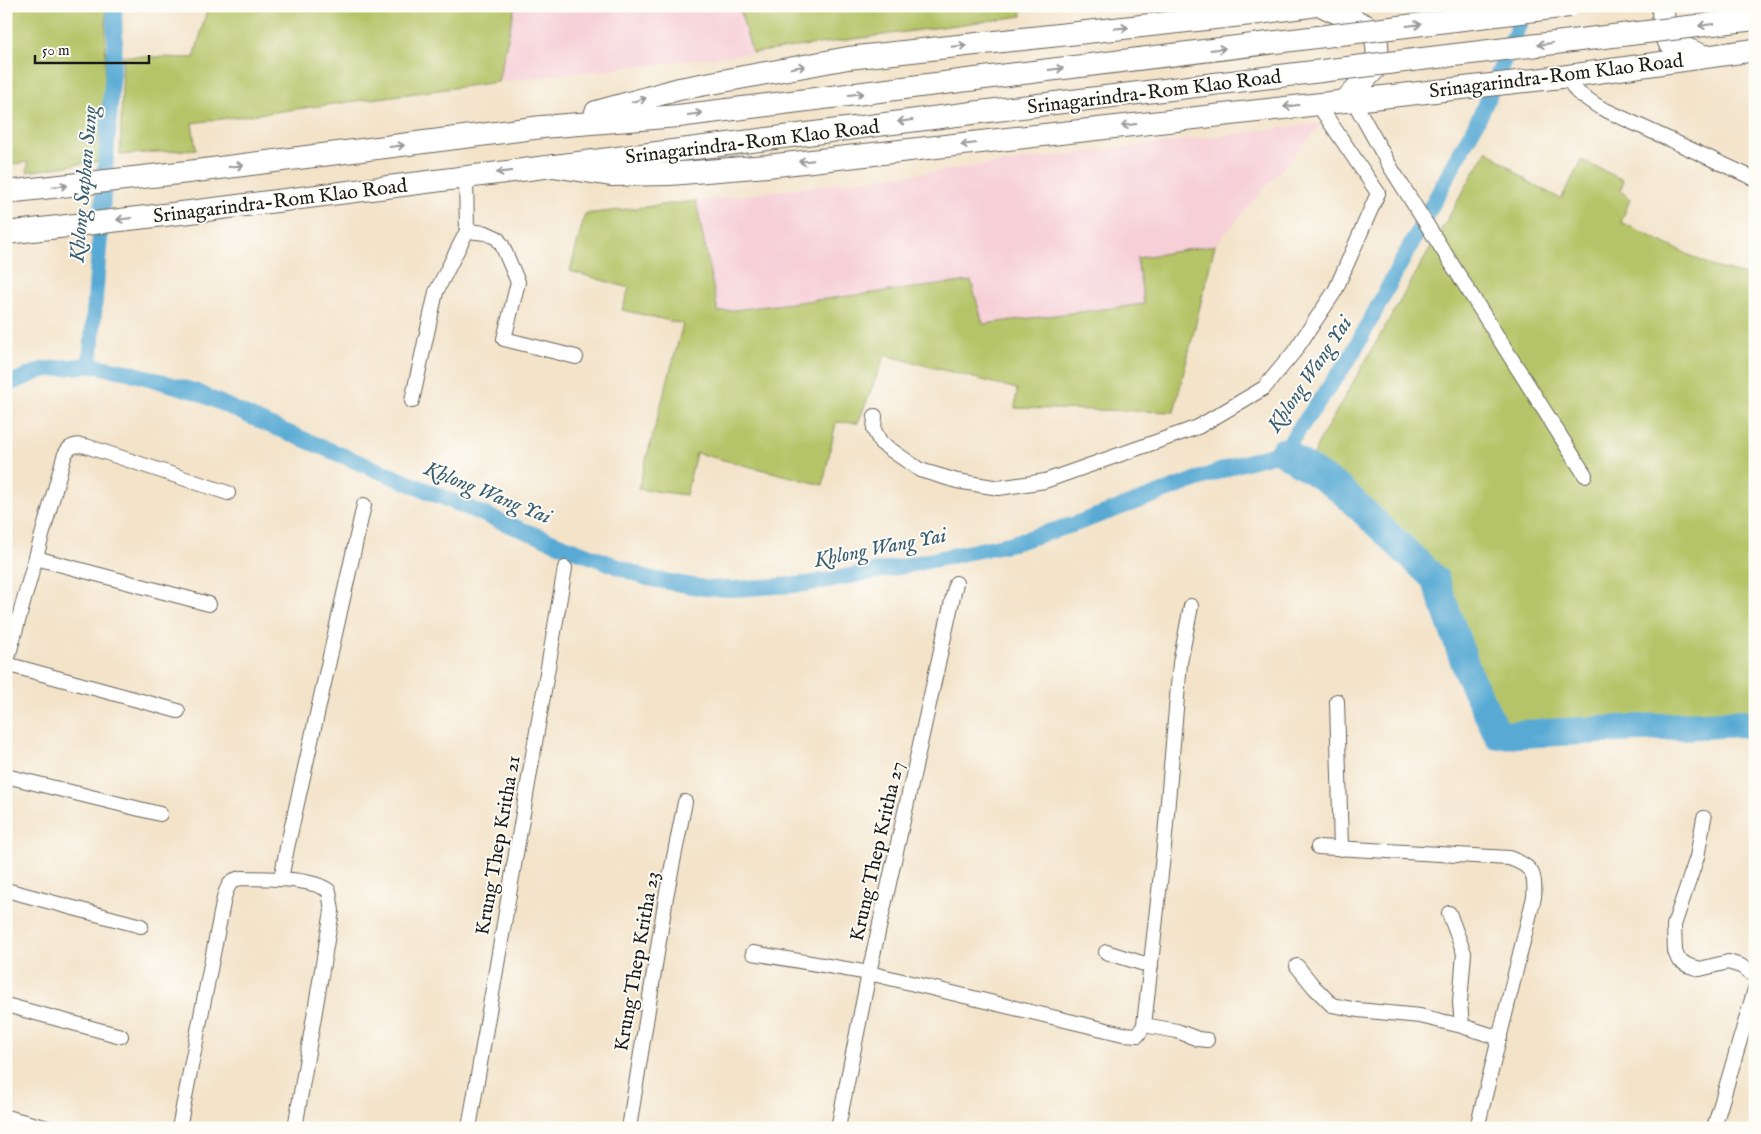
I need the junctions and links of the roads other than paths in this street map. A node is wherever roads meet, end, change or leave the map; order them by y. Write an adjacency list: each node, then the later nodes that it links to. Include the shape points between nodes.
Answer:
1 (1310, 6): 5 (main road, Srinagarindra-Rom Klao Road)
2 (1323, 6): 10 (main road, via 1366,26 1374,34 1377,44 1375,68)
3 (1569, 6): 12 (main road, Srinagarindra-Rom Klao Road, one-way to 3, bridge, via 678,116)
4 (1663, 6): 8 (main road, via 1669,42)
5 (1251, 10): 12 (main road, Srinagarindra-Rom Klao Road, one-way to 5, via 679,89 848,58)
6 (1755, 19): 13 (main road, Srinagarindra-Rom Klao Road, one-way to 13, bridge)
7 (1755, 50): 8 (main road, Srinagarindra-Rom Klao Road)
8 (1704, 56): 9 (main road, Srinagarindra-Rom Klao Road)
9 (1563, 76): 10 (main road, Srinagarindra-Rom Klao Road); 15 (street, via 1577,92 1599,107)
10 (1349, 100): 11 (main road, Srinagarindra-Rom Klao Road); 22 (street)
11 (1317, 103): 13 (main road, Srinagarindra-Rom Klao Road, one-way to 13, via 989,142 670,174 611,175); 21 (street, via 1378,193 1335,291 1294,352 1264,388 1198,427 1045,481 999,488 957,481 920,470 881,443 874,430)
12 (542, 127): 16 (main road, Srinagarindra-Rom Klao Road, one-way to 12)
13 (553, 166): 14 (main road, Srinagarindra-Rom Klao Road, one-way to 14)
14 (466, 177): 17 (street); 18 (main road, Srinagarindra-Rom Klao Road, one-way to 18)
15 (1755, 179)
16 (9, 191)
17 (466, 231): 19 (street, via 497,238 518,282 504,339); 20 (street, via 436,292)
18 (15, 232)
19 (576, 357)
20 (412, 401)
21 (875, 416)
22 (1585, 475)
23 (228, 493): 25 (street, via 86,446 72,447 64,456)
24 (364, 505): 39 (street)
25 (36, 558): 28 (street); 30 (street)
26 (565, 568): 60 (street, Krung Thep Kritha 21)
27 (956, 583): 47 (street, Krung Thep Kritha 27)
28 (209, 604)
29 (1191, 606): 45 (street, via 1180,663)
30 (6, 664): 32 (street)
31 (1337, 700): 38 (street)
32 (178, 711)
33 (6, 776): 35 (street)
34 (685, 802): 61 (street, Krung Thep Kritha 23, via 666,897)
35 (160, 814)
36 (1704, 818): 48 (street, via 1697,857 1674,925 1675,951 1678,959 1686,965 1700,969 1728,962)
37 (1318, 847): 38 (street)
38 (1341, 849): 54 (street, via 1509,858 1523,862 1535,880 1534,896)
39 (281, 880): 58 (street, via 236,878 227,887); 59 (street, via 324,887 329,891 332,911)
40 (6, 890): 42 (street)
41 (1449, 913): 52 (street, via 1464,952 1460,1002)
42 (141, 926)
43 (753, 952): 47 (street)
44 (1106, 952): 45 (street)
45 (1151, 966): 51 (street)
46 (1297, 966): 52 (street, via 1332,1004 1420,1016)
47 (869, 973): 51 (street, via 1123,1034 1138,1035); 62 (street, Krung Thep Kritha 27)
48 (1755, 976)
49 (1755, 989): 64 (street)
50 (6, 1005): 53 (street)
51 (1144, 1025): 55 (street)
52 (1462, 1026): 54 (street)
53 (121, 1036)
54 (1500, 1038): 63 (street)
55 (1207, 1040)
56 (6, 1117): 57 (street)
57 (48, 1128)
58 (179, 1128)
59 (295, 1128)
60 (469, 1128)
61 (629, 1128)
62 (838, 1128)
63 (1477, 1128)
64 (1714, 1128)

